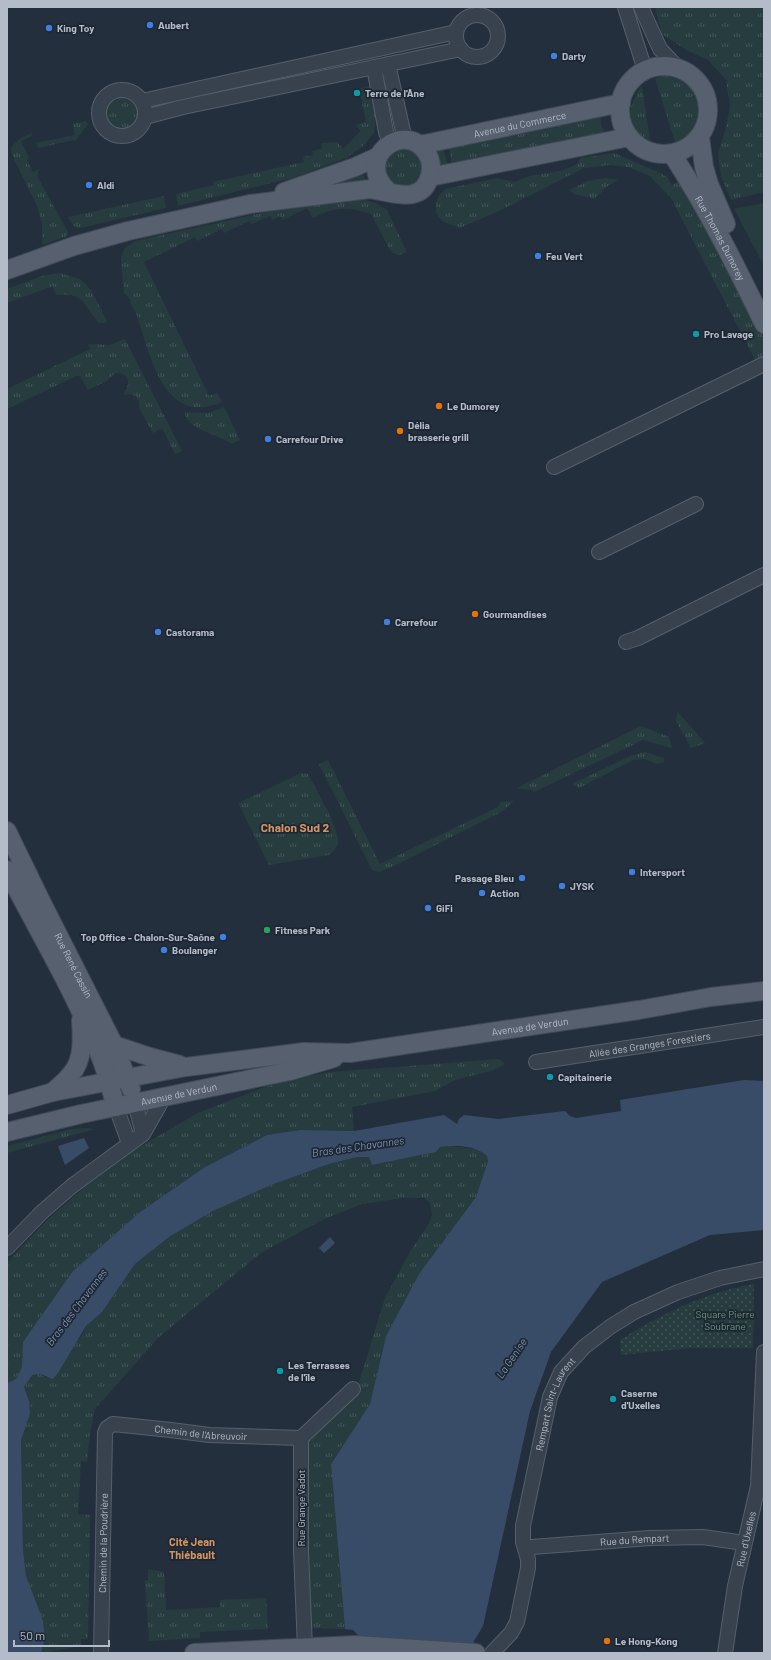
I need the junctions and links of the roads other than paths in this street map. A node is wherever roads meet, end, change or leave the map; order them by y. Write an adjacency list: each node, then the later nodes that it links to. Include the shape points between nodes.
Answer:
1 (625, 7): 8 (street)
2 (640, 7): 7 (street, via 660,49)
3 (456, 32): 4 (street); 4 (street, via 461,22 476,15 491,19 498,31 496,45 487,55 473,57); 9 (street)
4 (460, 49): 5 (street)
5 (388, 64): 6 (street); 14 (street)
6 (374, 67): 11 (street); 14 (street, via 386,132)
7 (678, 68): 8 (main road, via 661,66); 13 (main road, via 690,74 707,96 707,124)
8 (645, 70): 10 (main road, via 633,78)
9 (142, 101): 11 (street); 11 (street, via 127,91 113,93 102,102 100,117 112,134 125,136 138,130)
10 (620, 103): 12 (main road, via 620,115); 14 (main road, Avenue du Commerce)
11 (145, 117)
12 (629, 137): 15 (main road, via 648,151); 17 (main road)
13 (700, 137): 15 (main road, via 688,148); 21 (main road, Rue Thomas Dumorey, via 709,184 735,246)
14 (405, 143): 16 (main road, via 383,149); 17 (main road, via 426,151 430,160)
15 (672, 154): 22 (main road, Rue Thomas Dumorey, via 708,214)
16 (378, 157): 18 (main road, via 375,166 376,176); 19 (main road, via 355,168)
17 (430, 177): 18 (main road, via 424,186 412,195 397,195)
18 (388, 191): 19 (main road, via 370,189)
19 (250, 204): 20 (main road, via 102,237)
20 (7, 270)
21 (764, 304)
22 (764, 324)
23 (764, 364): 24 (street)
24 (554, 467)
25 (696, 504): 26 (street)
26 (599, 552)
27 (764, 575): 28 (street)
28 (626, 642)
29 (7, 831): 32 (main road, Rue René Cassin)
30 (7, 860): 32 (main road)
31 (7, 870): 36 (main road, Rue René Cassin)
32 (42, 903): 38 (main road, Rue René Cassin)
33 (764, 978): 35 (main road, Avenue de Verdun)
34 (764, 991): 35 (main road, Avenue de Verdun)
35 (711, 997): 39 (main road, Avenue de Verdun, via 639,1010)
36 (81, 1011): 43 (main road, Rue René Cassin); 44 (main road, via 82,1043 77,1065 72,1074)
37 (764, 1026): 40 (street, Allée des Granges Forestiers)
38 (114, 1045): 41 (main road); 42 (main road, Rue René Cassin)
39 (350, 1052): 41 (main road, Avenue de Verdun, via 304,1052); 45 (main road, Avenue de Verdun, via 290,1071)
40 (536, 1062)
41 (186, 1067): 42 (main road, Avenue de Verdun)
42 (127, 1077): 43 (main road, Avenue de Verdun); 46 (main road, Rue René Cassin)
43 (108, 1081): 44 (main road, Avenue de Verdun); 48 (main road, Rue René Cassin)
44 (54, 1092): 47 (main road, Avenue de Verdun)
45 (164, 1097): 46 (main road, Avenue de Verdun); 50 (street)
46 (135, 1103): 48 (main road, Avenue de Verdun); 50 (street)
47 (7, 1106)
48 (116, 1107): 49 (main road, Avenue de Verdun); 51 (street)
49 (7, 1132)
50 (142, 1134): 51 (street)
51 (128, 1143): 52 (street, via 42,1212)
52 (7, 1248)
53 (764, 1269): 60 (street, Rempart Saint-Laurent, via 720,1278 678,1292 634,1312 584,1347 561,1372 550,1396 522,1526)
54 (764, 1352): 58 (street, Rue d'Uxelles)
55 (353, 1389): 57 (street)
56 (105, 1433): 57 (street, Chemin de l'Abreuvoir, via 107,1428 114,1424 209,1435); 63 (street, Chemin de la Poudrière)
57 (302, 1438): 61 (street, Rue Grange Vadot, via 301,1552)
58 (761, 1487): 59 (street, Rue d'Uxelles)
59 (744, 1543): 60 (street, Rue du Rempart, via 703,1537 650,1538); 67 (street, Rue d'Uxelles)
60 (526, 1548): 62 (street, Rempart Saint-Laurent, via 528,1568 517,1622)
61 (305, 1648): 65 (main road); 66 (main road, via 356,1645)
62 (496, 1652)
63 (102, 1653)
64 (194, 1653): 65 (main road)
65 (206, 1653)
66 (476, 1653)
67 (725, 1653)

